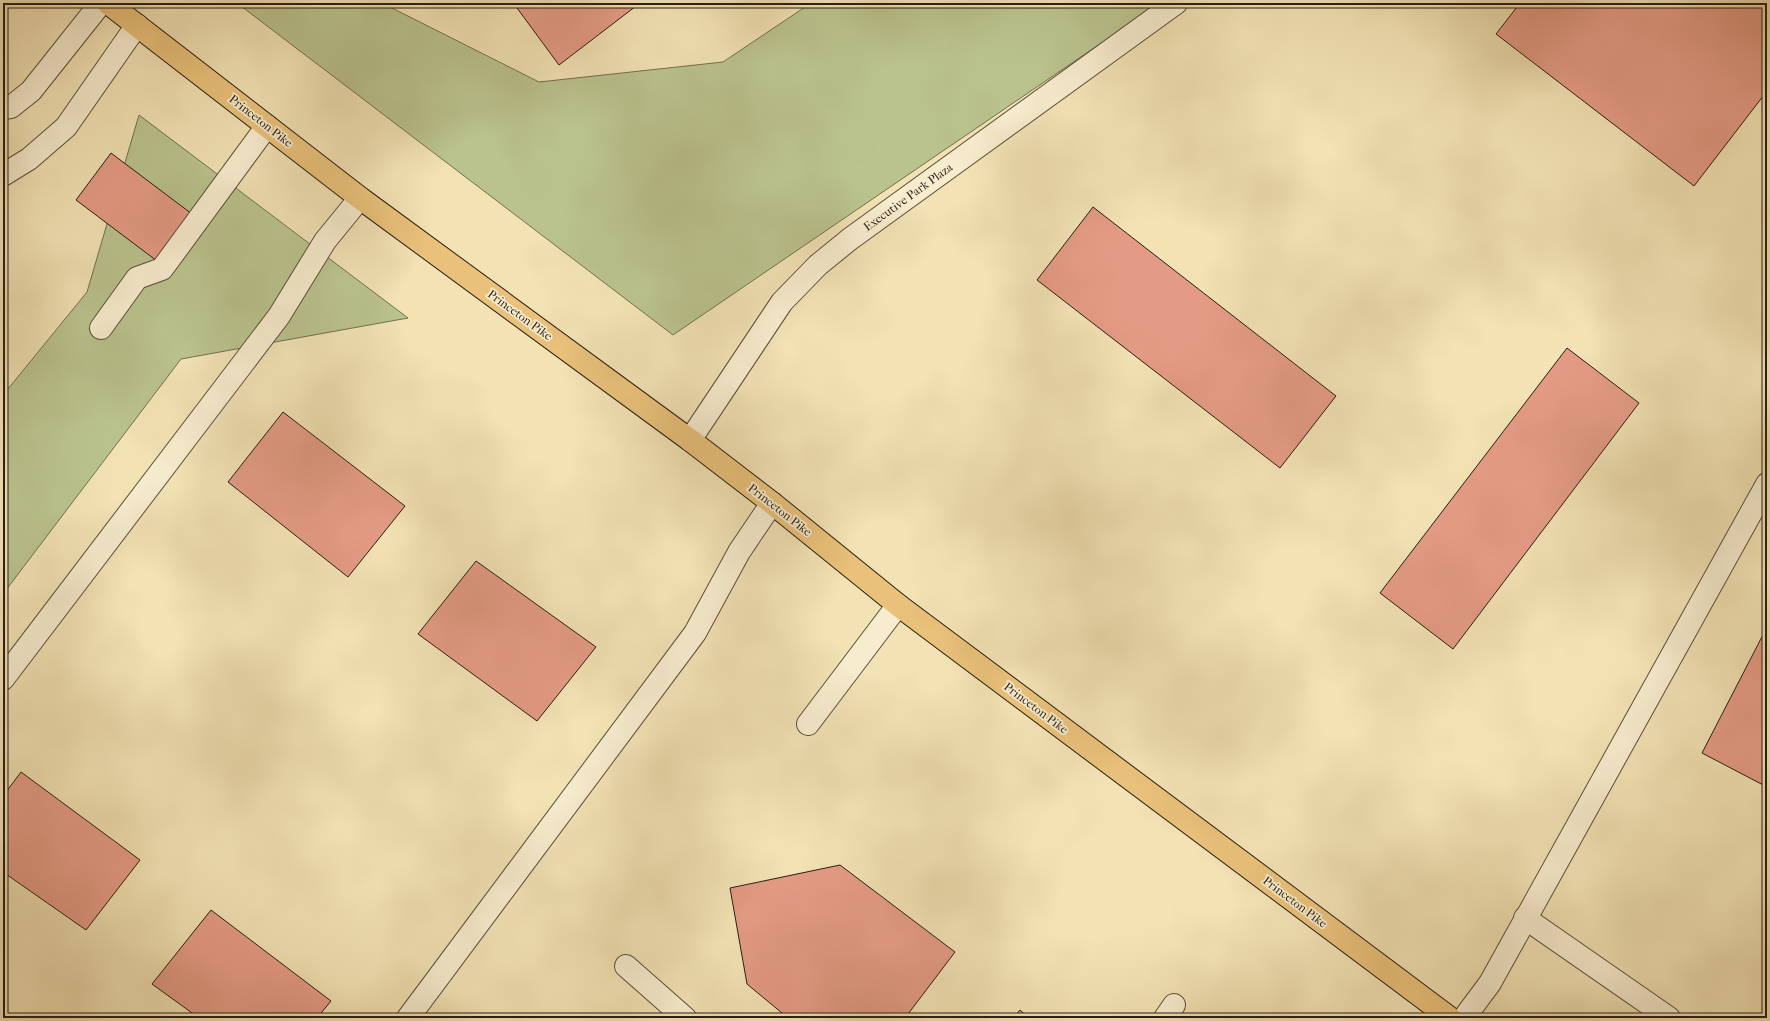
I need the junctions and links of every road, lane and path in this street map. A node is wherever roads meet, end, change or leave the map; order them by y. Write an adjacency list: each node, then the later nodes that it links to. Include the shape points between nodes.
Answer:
1 (101, 3): 5 (lane, via 31,91 11,107)
2 (108, 3): 4 (main road, Princeton Pike)
3 (1176, 3): 10 (lane, Executive Park Plaza, via 850,239 818,265 782,302)
4 (137, 26): 6 (main road, Princeton Pike); 7 (lane, via 66,127 29,159)
5 (3, 108)
6 (267, 126): 8 (main road, Princeton Pike); 9 (lane, via 162,269 137,278)
7 (3, 175)
8 (360, 198): 10 (main road, Princeton Pike); 14 (lane, via 325,241 279,316)
9 (101, 328)
10 (690, 440): 12 (main road, Princeton Pike)
11 (1767, 484): 16 (lane)
12 (772, 503): 13 (main road, Princeton Pike); 18 (lane, via 739,552 695,633)
13 (898, 605): 15 (lane); 20 (main road, Princeton Pike)
14 (3, 679)
15 (808, 724)
16 (1525, 918): 21 (lane, via 1490,983); 22 (lane)
17 (626, 966): 19 (lane)
18 (408, 1018)
19 (685, 1018)
20 (1450, 1018)
21 (1464, 1018)
22 (1669, 1018)

